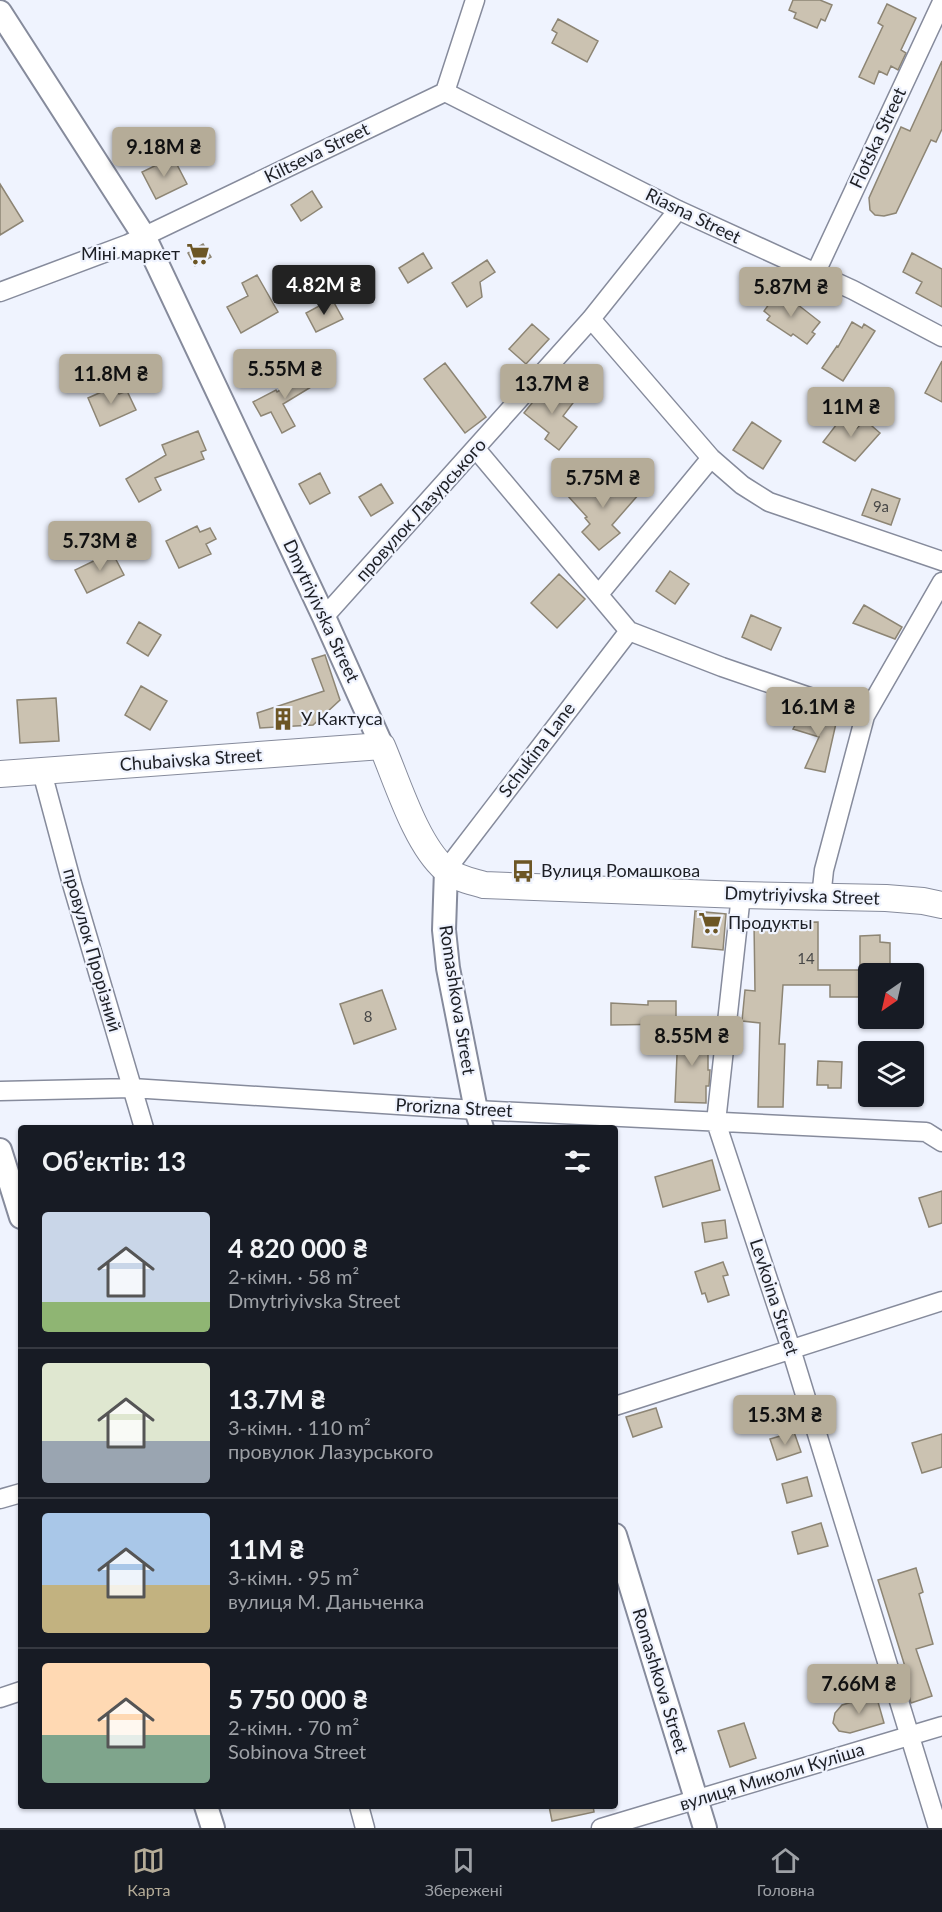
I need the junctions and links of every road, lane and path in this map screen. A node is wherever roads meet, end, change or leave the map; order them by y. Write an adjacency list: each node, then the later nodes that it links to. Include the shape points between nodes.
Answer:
1 (475, 0): 4 (street)
2 (942, 2): 7 (street, Flotska Street)
3 (0, 12): 6 (street, Dmytriyivska Street)
4 (445, 92): 5 (street, Riasna Street); 6 (street, Kiltseva Street)
5 (678, 210): 7 (street, Riasna Street); 9 (street, провулок Лазурського)
6 (144, 237): 8 (street, Kiltseva Street); 16 (street, Dmytriyivska Street)
7 (815, 274): 10 (street, Riasna Street)
8 (0, 292)
9 (591, 319): 11 (street, провулок Лазурського); 12 (street)
10 (942, 337)
11 (476, 449): 15 (street); 16 (street, провулок Лазурського)
12 (711, 458): 13 (street, via 769,502); 15 (street)
13 (942, 561)
14 (942, 582): 18 (street)
15 (599, 594): 17 (street)
16 (324, 617): 19 (street, Dmytriyivska Street)
17 (629, 631): 18 (street); 22 (street, Schukina Lane)
18 (865, 716): 24 (street, via 824,870)
19 (382, 746): 20 (main road, Chubaivska Street); 22 (main road, Dmytriyivska Street, via 419,833)
20 (42, 772): 21 (main road, Chubaivska Street); 26 (street, провулок Прорізний)
21 (0, 774)
22 (446, 870): 23 (main road, Dmytriyivska Street, via 484,885); 28 (street, Romashkova Street, via 444,930 448,968)
23 (741, 896): 24 (main road, Dmytriyivska Street); 29 (street, Levkoina Street)
24 (821, 898): 25 (main road, Dmytriyivska Street)
25 (942, 905)
26 (132, 1088): 27 (street, Prorizna Street); 28 (street, Prorizna Street); 30 (street, провулок Прорізний)
27 (0, 1091)
28 (479, 1119): 29 (street, Prorizna Street)
29 (716, 1122): 31 (street, Prorizna Street, via 926,1132); 35 (street, Levkoina Street)
30 (143, 1125)
31 (942, 1142)
32 (0, 1150): 33 (street)
33 (18, 1207)
34 (942, 1300): 35 (street)
35 (791, 1349): 36 (street); 43 (street, Levkoina Street)
36 (618, 1405)
37 (18, 1494): 38 (street)
38 (0, 1499)
39 (618, 1545): 44 (street, Romashkova Street)
40 (18, 1692): 41 (street)
41 (0, 1698)
42 (942, 1726): 43 (street, вулиця Миколи Куліша)
43 (911, 1735): 44 (street, вулиця Миколи Куліша); 51 (street, Levkoina Street)
44 (697, 1800): 49 (street, вулиця Миколи Куліша); 50 (street, Romashkova Street)
45 (207, 1809): 47 (street)
46 (360, 1809): 48 (street)
47 (213, 1828)
48 (365, 1828)
49 (601, 1828)
50 (705, 1828)
51 (938, 1828)

